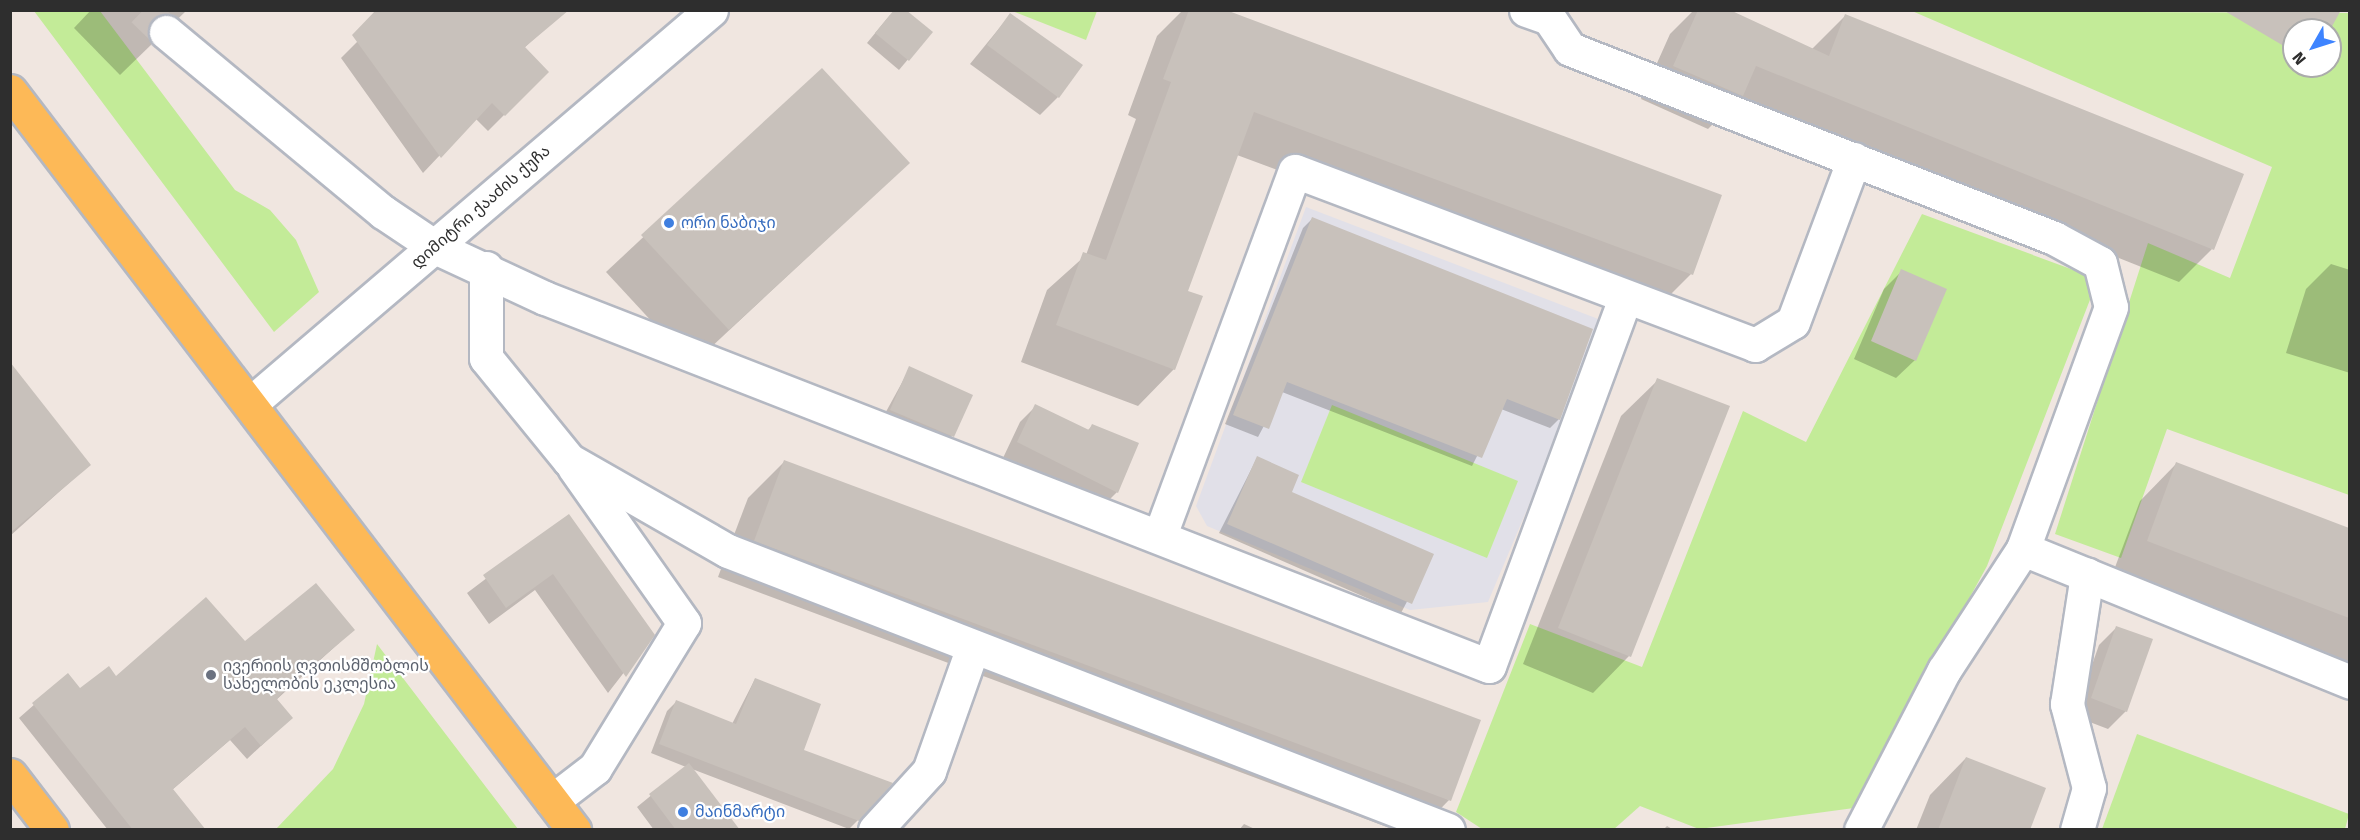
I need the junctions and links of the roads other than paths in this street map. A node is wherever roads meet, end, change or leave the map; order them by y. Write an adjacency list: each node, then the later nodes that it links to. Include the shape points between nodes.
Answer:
1 (711, 10): 6 (street, დიმიტრი ქააძის ქუჩა)
2 (1542, 13): 5 (street, via 1570,49)
3 (166, 32): 6 (street, via 383,213)
4 (10, 91): 9 (main road)
5 (1854, 159): 8 (street, via 1793,322 1755,345); 12 (street, via 2054,238 2100,262 2111,308)
6 (435, 247): 7 (street); 9 (street, დიმიტრი ქააძის ქუჩა)
7 (486, 268): 10 (street, via 486,358); 11 (street, via 545,298)
8 (1625, 298): 11 (street, via 1295,171); 11 (street, via 1489,666)
9 (251, 403): 17 (main road)
10 (569, 460): 14 (street, via 728,551); 17 (street, via 684,623 595,768)
11 (1160, 535)
12 (2023, 549): 13 (street); 22 (street, via 1944,670)
13 (2087, 575): 15 (street); 23 (street, via 2067,704 2089,788)
14 (973, 647): 20 (street, via 929,771); 21 (street)
15 (2349, 682)
16 (10, 775): 18 (main road)
17 (552, 801): 19 (main road)
18 (52, 830)
19 (574, 830)
20 (875, 830)
21 (1448, 830)
22 (1861, 830)
23 (2077, 830)

